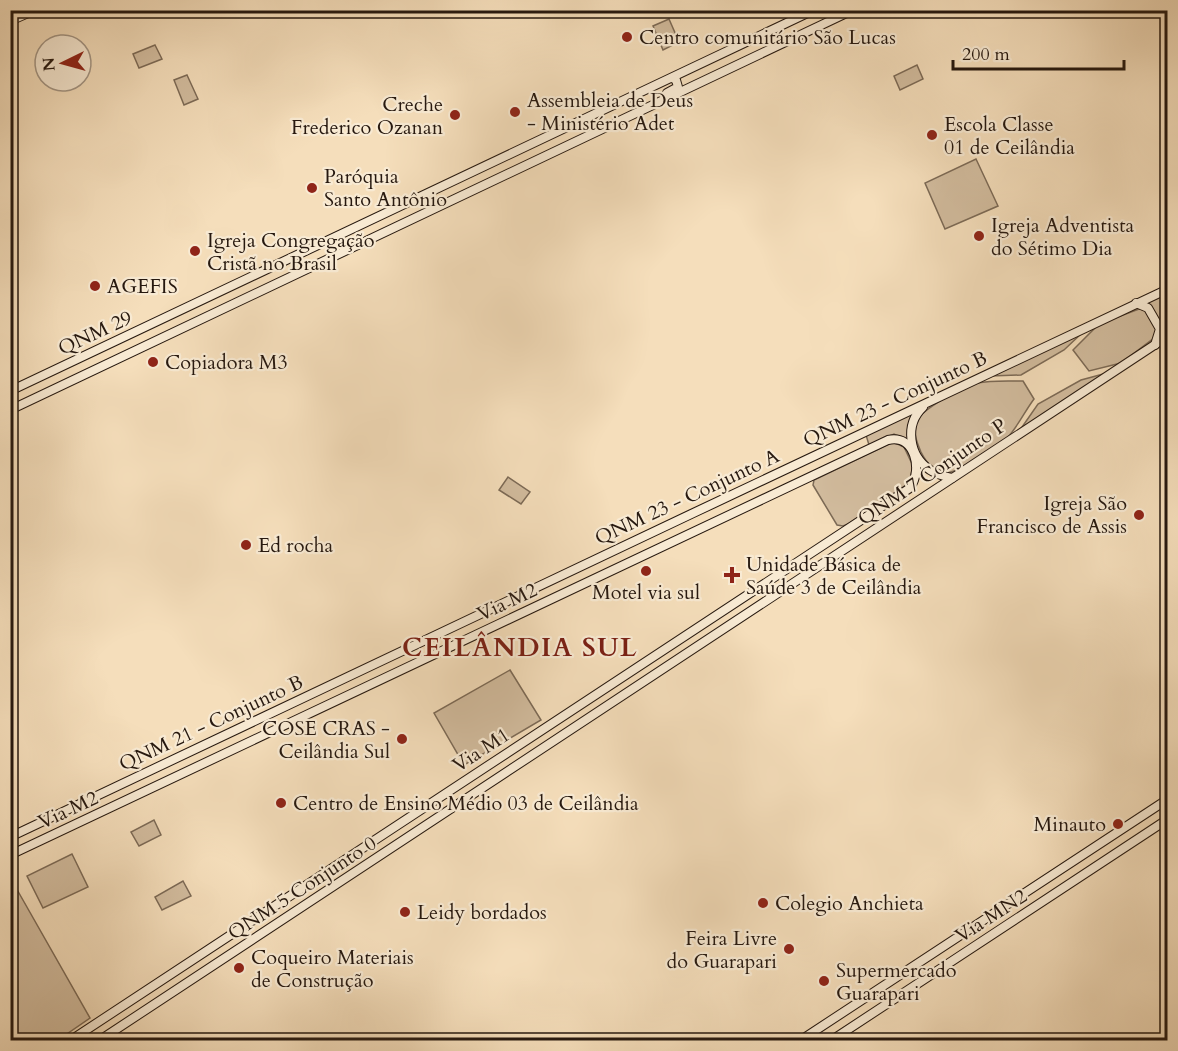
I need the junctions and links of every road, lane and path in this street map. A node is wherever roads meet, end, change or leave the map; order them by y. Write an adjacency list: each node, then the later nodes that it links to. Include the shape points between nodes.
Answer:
1 (35, 10): 4 (main road)
2 (815, 10): 5 (main road, via 777,34); 6 (main road)
3 (853, 10): 5 (main road)
4 (10, 21)
5 (784, 43): 7 (main road)
6 (672, 78): 7 (main road, via 677,81 677,88); 8 (main road)
7 (651, 106): 9 (main road)
8 (602, 111): 9 (main road, via 590,122 563,134 563,141); 10 (main road, QNM 29)
9 (570, 144): 11 (main road)
10 (462, 177): 11 (main road, via 468,181 467,189); 12 (main road, QNM 29)
11 (427, 213): 13 (main road)
12 (346, 232): 13 (main road, via 309,255 309,264); 15 (main road, QNM 29)
13 (314, 266): 19 (main road)
14 (1167, 289): 16 (main road)
15 (205, 299): 17 (main road, QNM 29); 19 (main road, via 212,303 210,311)
16 (1137, 303): 20 (main road, via 1148,309 1160,329); 23 (main road, QNM 23 - Conjunto B)
17 (139, 330): 21 (main road, via 103,353 103,359); 22 (main road, QNM 29)
18 (1167, 336): 20 (main road)
19 (158, 340): 21 (main road)
20 (1154, 345): 29 (main road, QNM 7 Conjunto P)
21 (110, 363): 24 (main road)
22 (10, 391)
23 (927, 403): 25 (main road, QNM 23 - Conjunto B); 27 (main road, via 911,424)
24 (10, 410)
25 (859, 434): 26 (main road, via 865,441); 28 (main road, QNM 23 - Conjunto B)
26 (864, 451): 27 (main road, Via M2, via 898,439); 31 (main road, Via M2)
27 (915, 453): 29 (main road, via 930,471); 33 (main road, Via M1, via 916,476 910,488)
28 (798, 463): 30 (main road, QNM 23 - Conjunto A)
29 (952, 478): 37 (main road, QNM 7 Conjunto P)
30 (640, 538): 31 (main road); 32 (main road, QNM 23 - Conjunto A)
31 (647, 553): 35 (main road, Via M2)
32 (590, 561): 34 (main road, Via M2)
33 (752, 591): 36 (main road, Via M1); 37 (main road, via 738,606 700,630 699,638)
34 (473, 618): 35 (main road); 39 (main road, QNM 21 - Conjunto B)
35 (479, 633): 40 (main road, Via M2)
36 (684, 636): 38 (main road, via 691,639 690,646); 49 (main road, Via M1)
37 (708, 639): 38 (main road, QNM 7 Conjunto P)
38 (638, 684): 51 (main road, QNM 5 Conjunto 0)
39 (164, 765): 40 (main road); 41 (main road, QNM 21 - Conjunto B)
40 (171, 780): 47 (main road, Via M2)
41 (114, 787): 46 (main road, Via M2)
42 (1167, 799): 43 (main road)
43 (1155, 807): 44 (main road); 45 (main road)
44 (1143, 814): 48 (main road, via 1151,817 1152,824); 52 (main road)
45 (1165, 820): 48 (main road, Via MN2)
46 (10, 838): 47 (main road)
47 (14, 854)
48 (1097, 866): 54 (main road, Via MN2)
49 (299, 890): 50 (main road, Via M1); 51 (main road, via 267,917 268,924)
50 (250, 923): 55 (main road, via 257,924 257,931); 57 (main road, Via M1)
51 (275, 925): 55 (main road, QNM 5 Conjunto 0)
52 (968, 931): 53 (main road); 54 (main road)
53 (960, 936): 56 (main road, via 966,945); 59 (main road)
54 (976, 945): 56 (main road, Via MN2)
55 (230, 955): 58 (main road, QNM 5 Conjunto 0)
56 (918, 983): 60 (main road, Via MN2)
57 (73, 1039)
58 (100, 1041)
59 (801, 1041)
60 (832, 1041)

